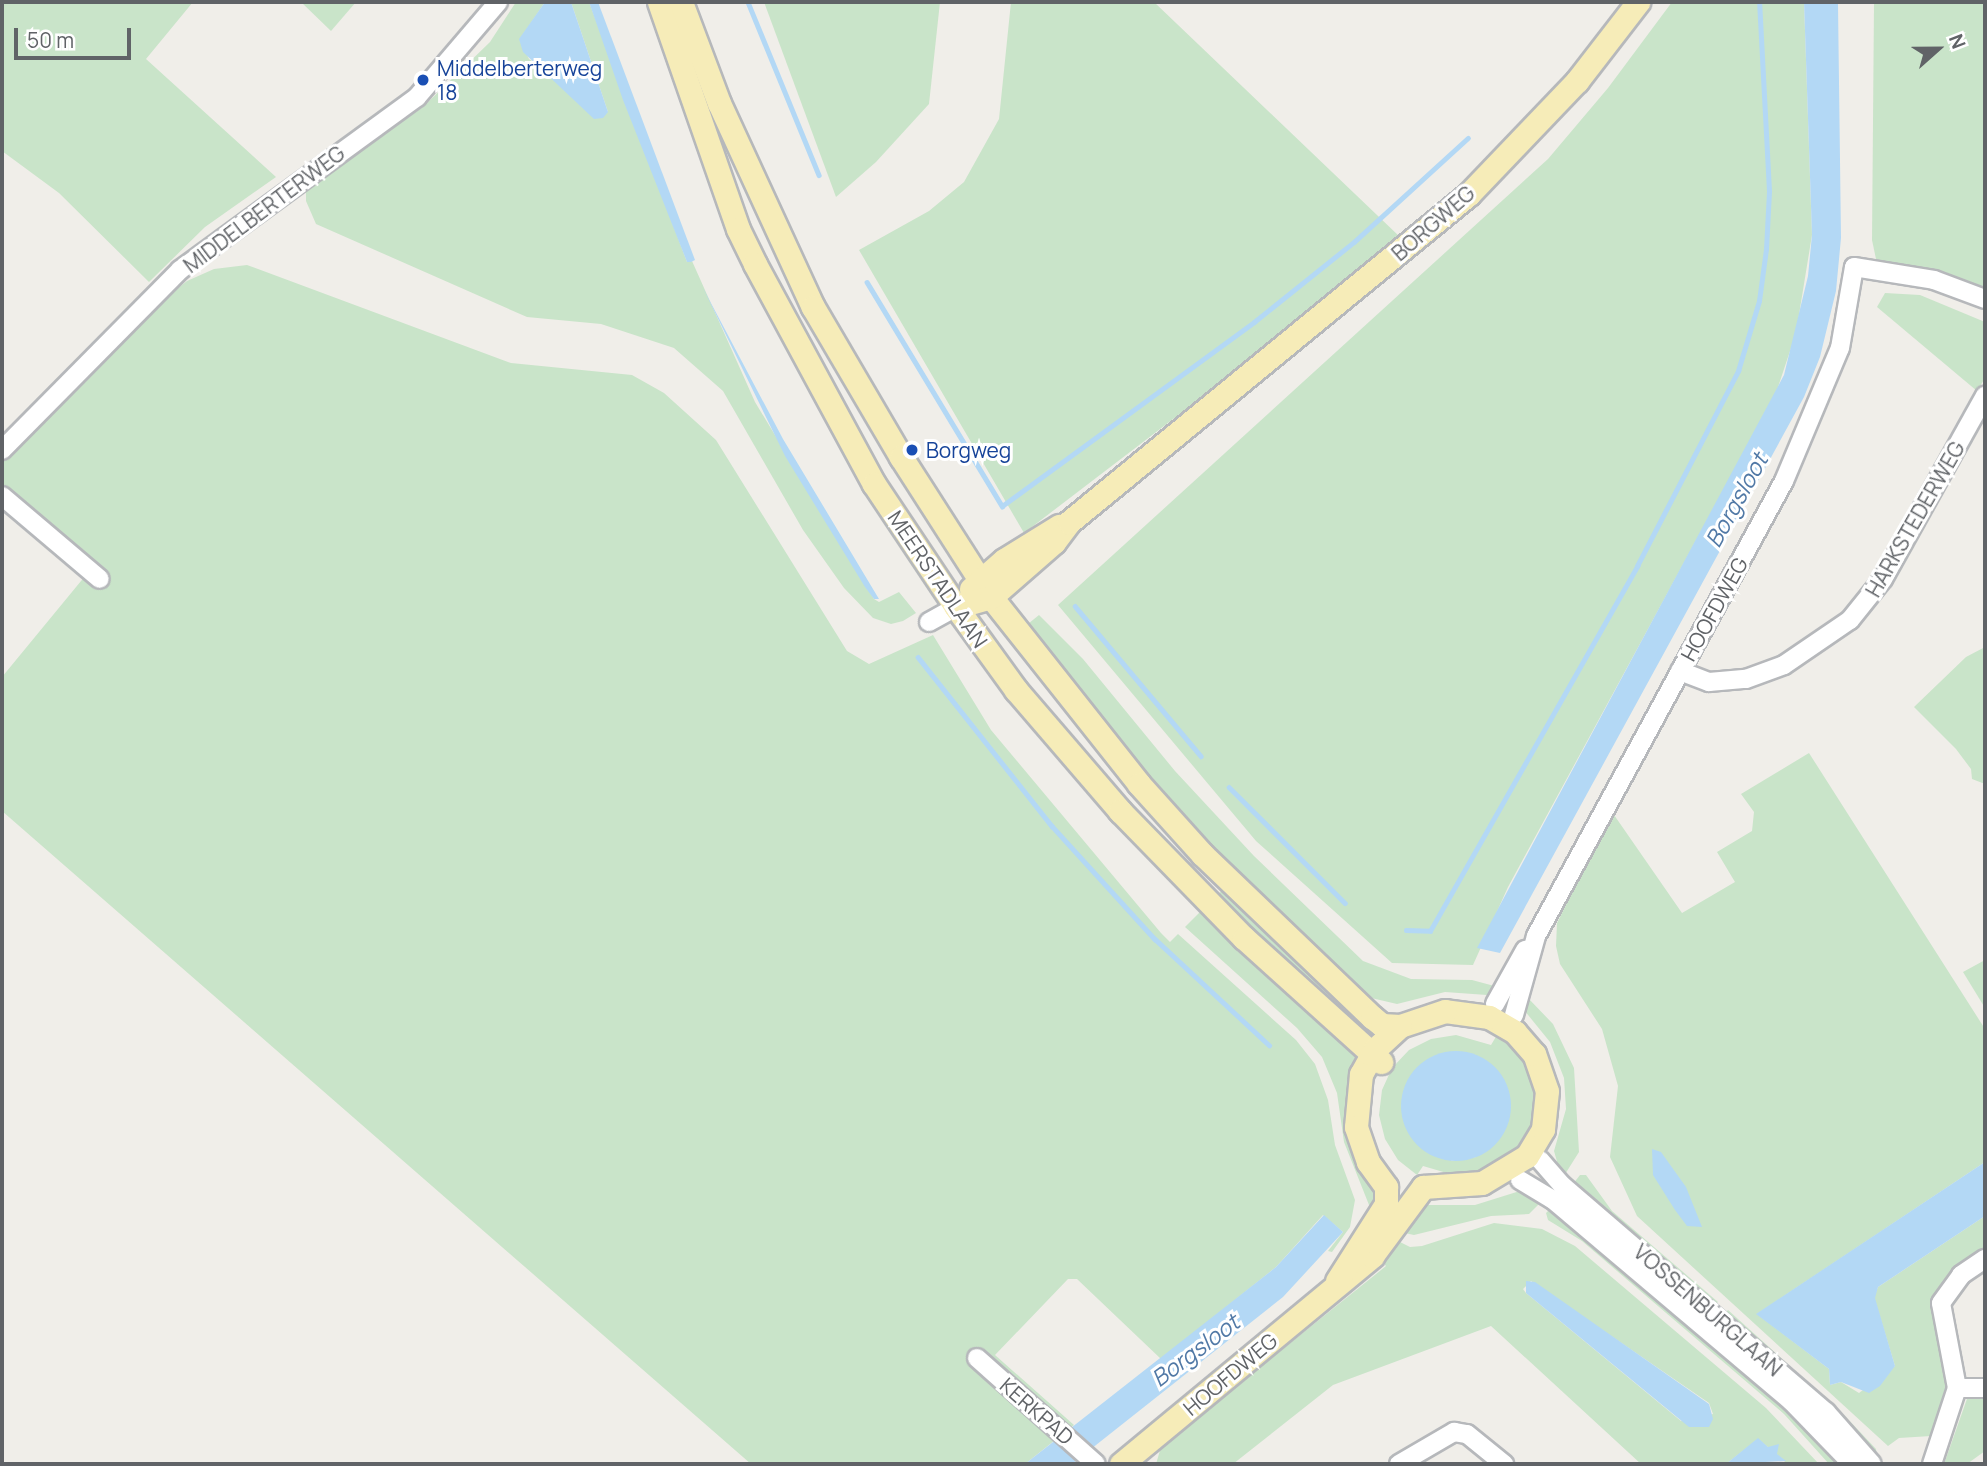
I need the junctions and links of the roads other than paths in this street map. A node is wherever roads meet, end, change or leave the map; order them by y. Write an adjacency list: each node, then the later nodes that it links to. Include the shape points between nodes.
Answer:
1 (498, 2): 7 (street, MIDDELBERTERWEG, via 417,97 180,270)
2 (659, 2): 11 (main road, MEERSTADLAAN, via 738,229 766,287 874,484)
3 (681, 2): 10 (main road, MEERSTADLAAN, via 719,103 813,307 901,457)
4 (1638, 2): 10 (main road, BORGWEG, via 1577,80 1469,194 1069,522 1045,531)
5 (1985, 299): 13 (street, HOOFDWEG, via 1934,280 1854,267 1840,348 1823,395 1784,481)
6 (1985, 396): 13 (street, HARKSTEDERWEG, via 1883,579 1850,620 1784,665 1746,680 1709,682)
7 (2, 450)
8 (2, 495): 9 (street)
9 (100, 579)
10 (986, 588): 11 (main road, BORGWEG); 15 (main road, MEERSTADLAAN, via 1157,804 1261,913 1360,1004)
11 (956, 607): 12 (street); 16 (main road, MEERSTADLAAN, via 1016,690 1120,811 1244,938)
12 (929, 622)
13 (1680, 670): 14 (street, HOOFDWEG)
14 (1499, 1012): 15 (main road, via 1442,999); 16 (main road, via 1481,1026 1455,1023 1424,1029); 17 (main road, via 1542,1044 1558,1082 1557,1122)
15 (1402, 1018): 16 (main road)
16 (1377, 1058): 19 (main road, via 1366,1103 1373,1146 1400,1181); 21 (main road, HOOFDWEG, via 1357,1091 1356,1128 1360,1145 1387,1195 1377,1223)
17 (1536, 1154): 18 (main road); 19 (main road, via 1482,1184 1455,1188 1427,1185); 30 (street, VOSSENBURGLAAN, via 1563,1186 1826,1412)
18 (1520, 1180): 19 (main road, via 1471,1198); 29 (street, VOSSENBURGLAAN, via 1552,1199 1791,1401)
19 (1420, 1192): 21 (main road, HOOFDWEG, via 1372,1256)
20 (1985, 1259): 23 (street, via 1961,1275 1941,1303)
21 (1337, 1281): 26 (main road, HOOFDWEG)
22 (977, 1358): 25 (street, KERKPAD)
23 (1957, 1388): 24 (street); 31 (street)
24 (1985, 1388)
25 (1091, 1459)
26 (1132, 1461)
27 (1399, 1464): 28 (street, via 1454,1432 1468,1434)
28 (1504, 1464)
29 (1852, 1464)
30 (1872, 1464)
31 (1932, 1464)

